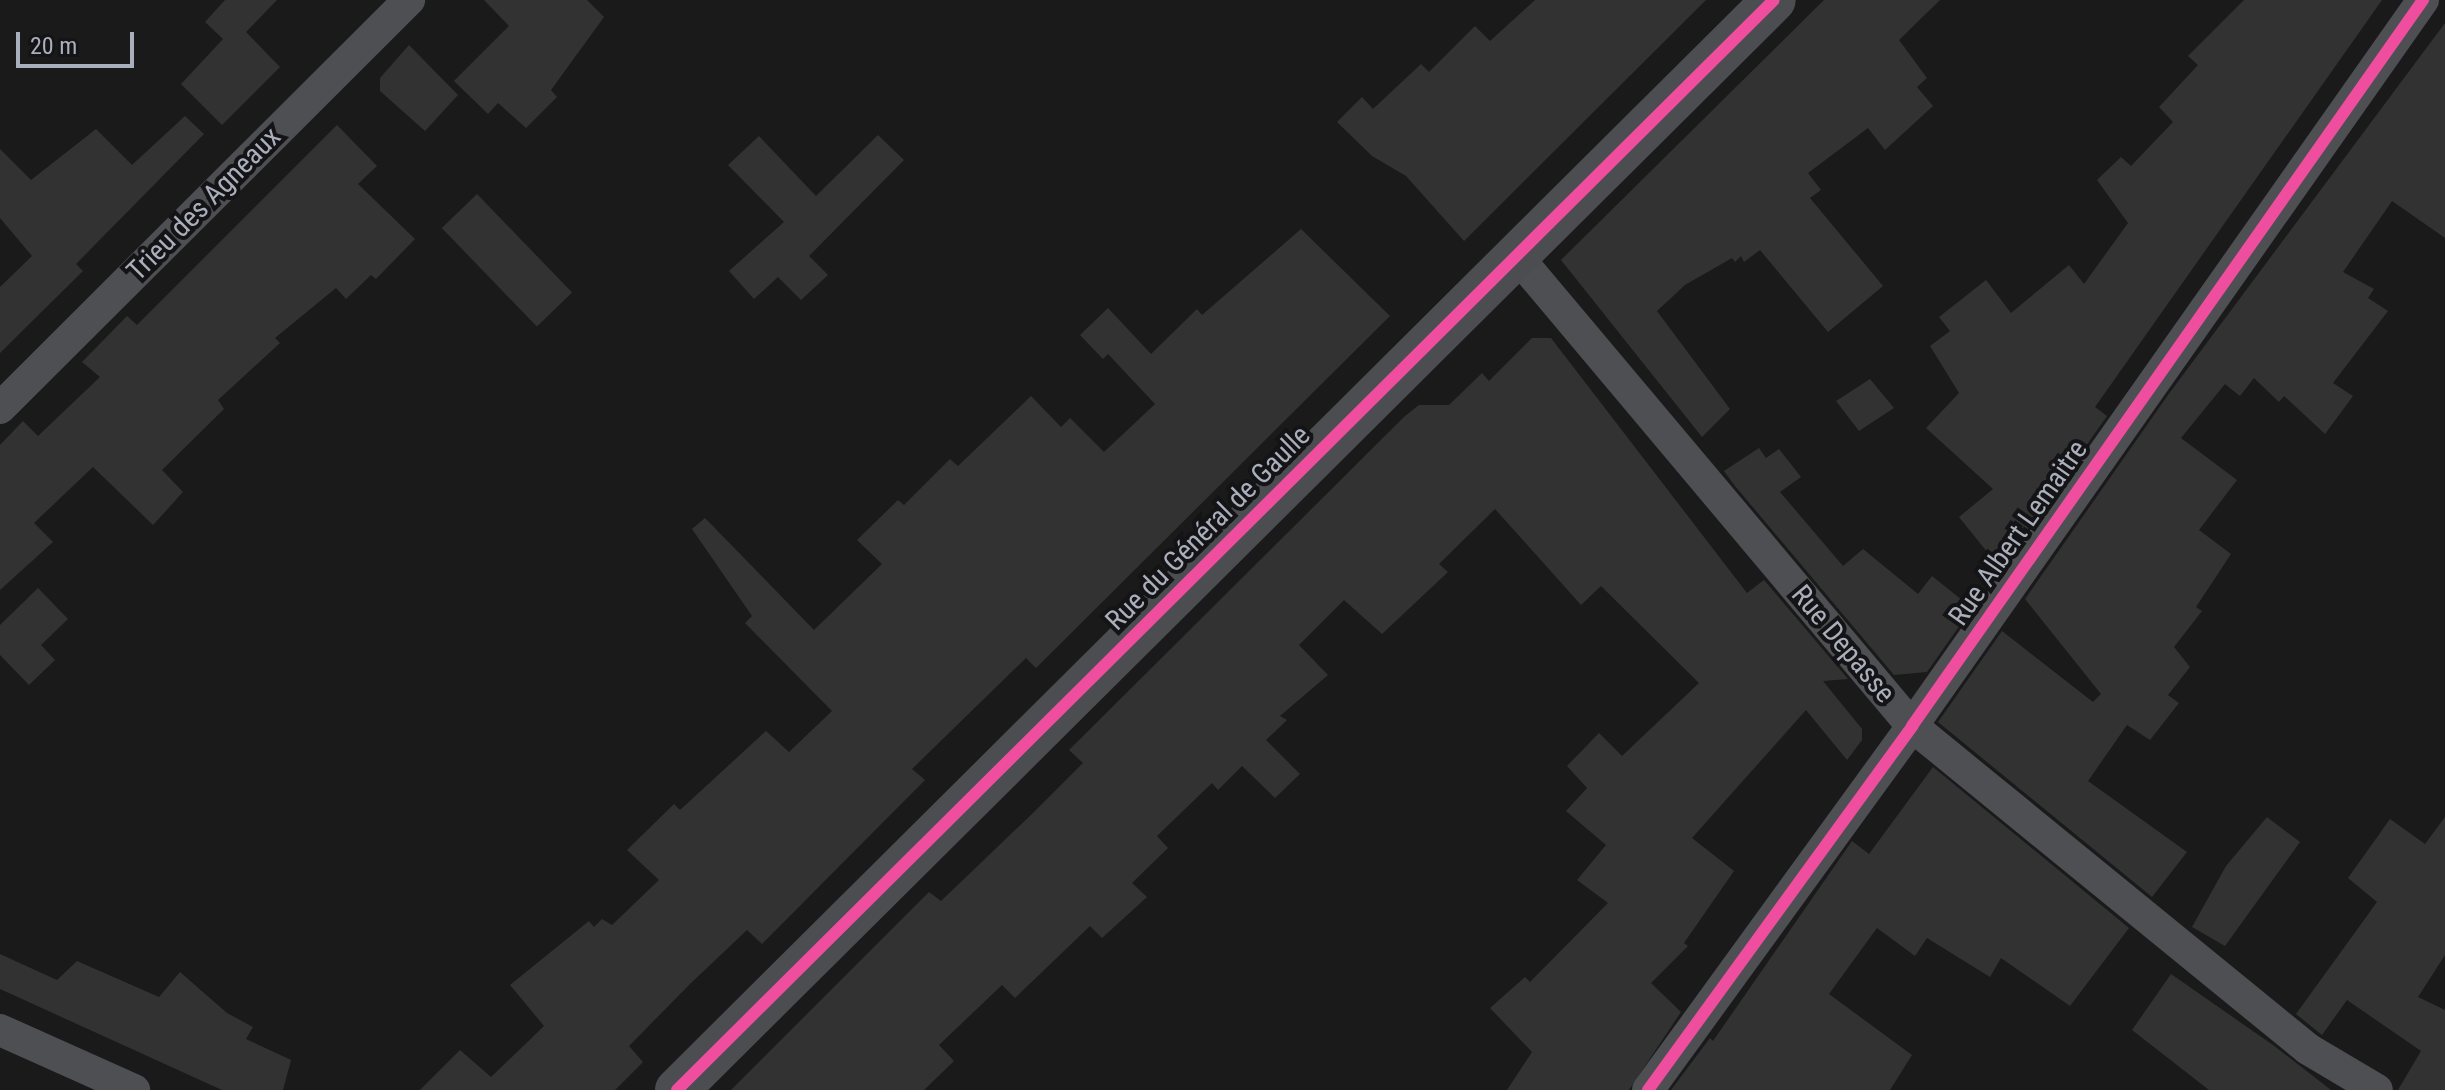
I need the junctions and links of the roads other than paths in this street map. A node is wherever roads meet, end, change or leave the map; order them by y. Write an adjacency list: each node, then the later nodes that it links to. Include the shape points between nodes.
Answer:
1 (409, 0): 5 (street, Trieu des Agneaux)
2 (1774, 0): 4 (main road, Rue du Général de Gaulle)
3 (2423, 0): 6 (street, Rue Albert Lemaitre)
4 (1516, 255): 6 (street, Rue Depasse); 9 (main road, Rue du Général de Gaulle)
5 (0, 408)
6 (1912, 726): 10 (street, Rue Albert Lemaitre); 11 (street, Rue Depasse, via 2308,1049)
7 (0, 1030): 8 (street)
8 (134, 1090)
9 (677, 1090)
10 (1648, 1090)
11 (2377, 1090)

